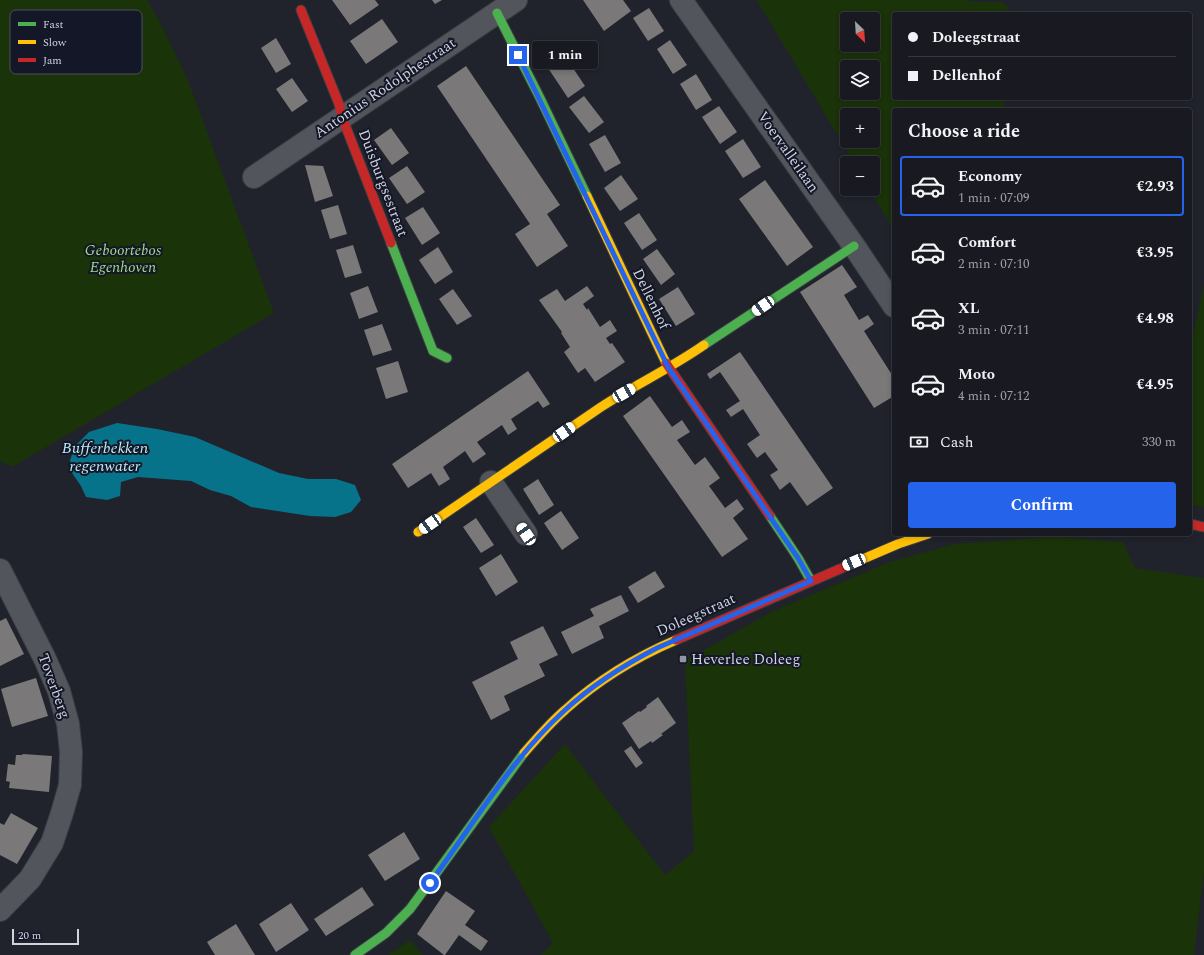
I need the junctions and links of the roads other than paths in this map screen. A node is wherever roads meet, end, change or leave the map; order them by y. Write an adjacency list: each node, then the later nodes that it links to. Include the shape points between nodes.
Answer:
1 (516, 0): 4 (street, Antonius Rodolphestraat)
2 (681, 0): 7 (street, Voervalleilaan)
3 (301, 10): 5 (street, Duisburgsestraat)
4 (497, 13): 5 (street, Antonius Rodolphestraat); 10 (street, Dellenhof)
5 (342, 117): 6 (street, Antonius Rodolphestraat); 9 (street, Duisburgsestraat, via 433,351)
6 (254, 177)
7 (854, 246): 8 (street, Voervalleilaan); 10 (street)
8 (892, 303)
9 (447, 358)
10 (668, 367): 11 (street, via 601,407); 18 (street, Dellenhof)
11 (491, 482): 14 (street); 15 (street)
12 (1192, 524): 13 (street)
13 (1204, 526)
14 (418, 532)
15 (526, 534)
16 (922, 536): 18 (street, Doleegstraat)
17 (0, 570): 19 (street, Toverberg, via 59,691 68,724 71,752 70,785 52,843 30,879)
18 (811, 581): 20 (street, Doleegstraat, via 657,648 588,691 564,711 523,754 410,910 386,933)
19 (0, 910)
20 (355, 955)

